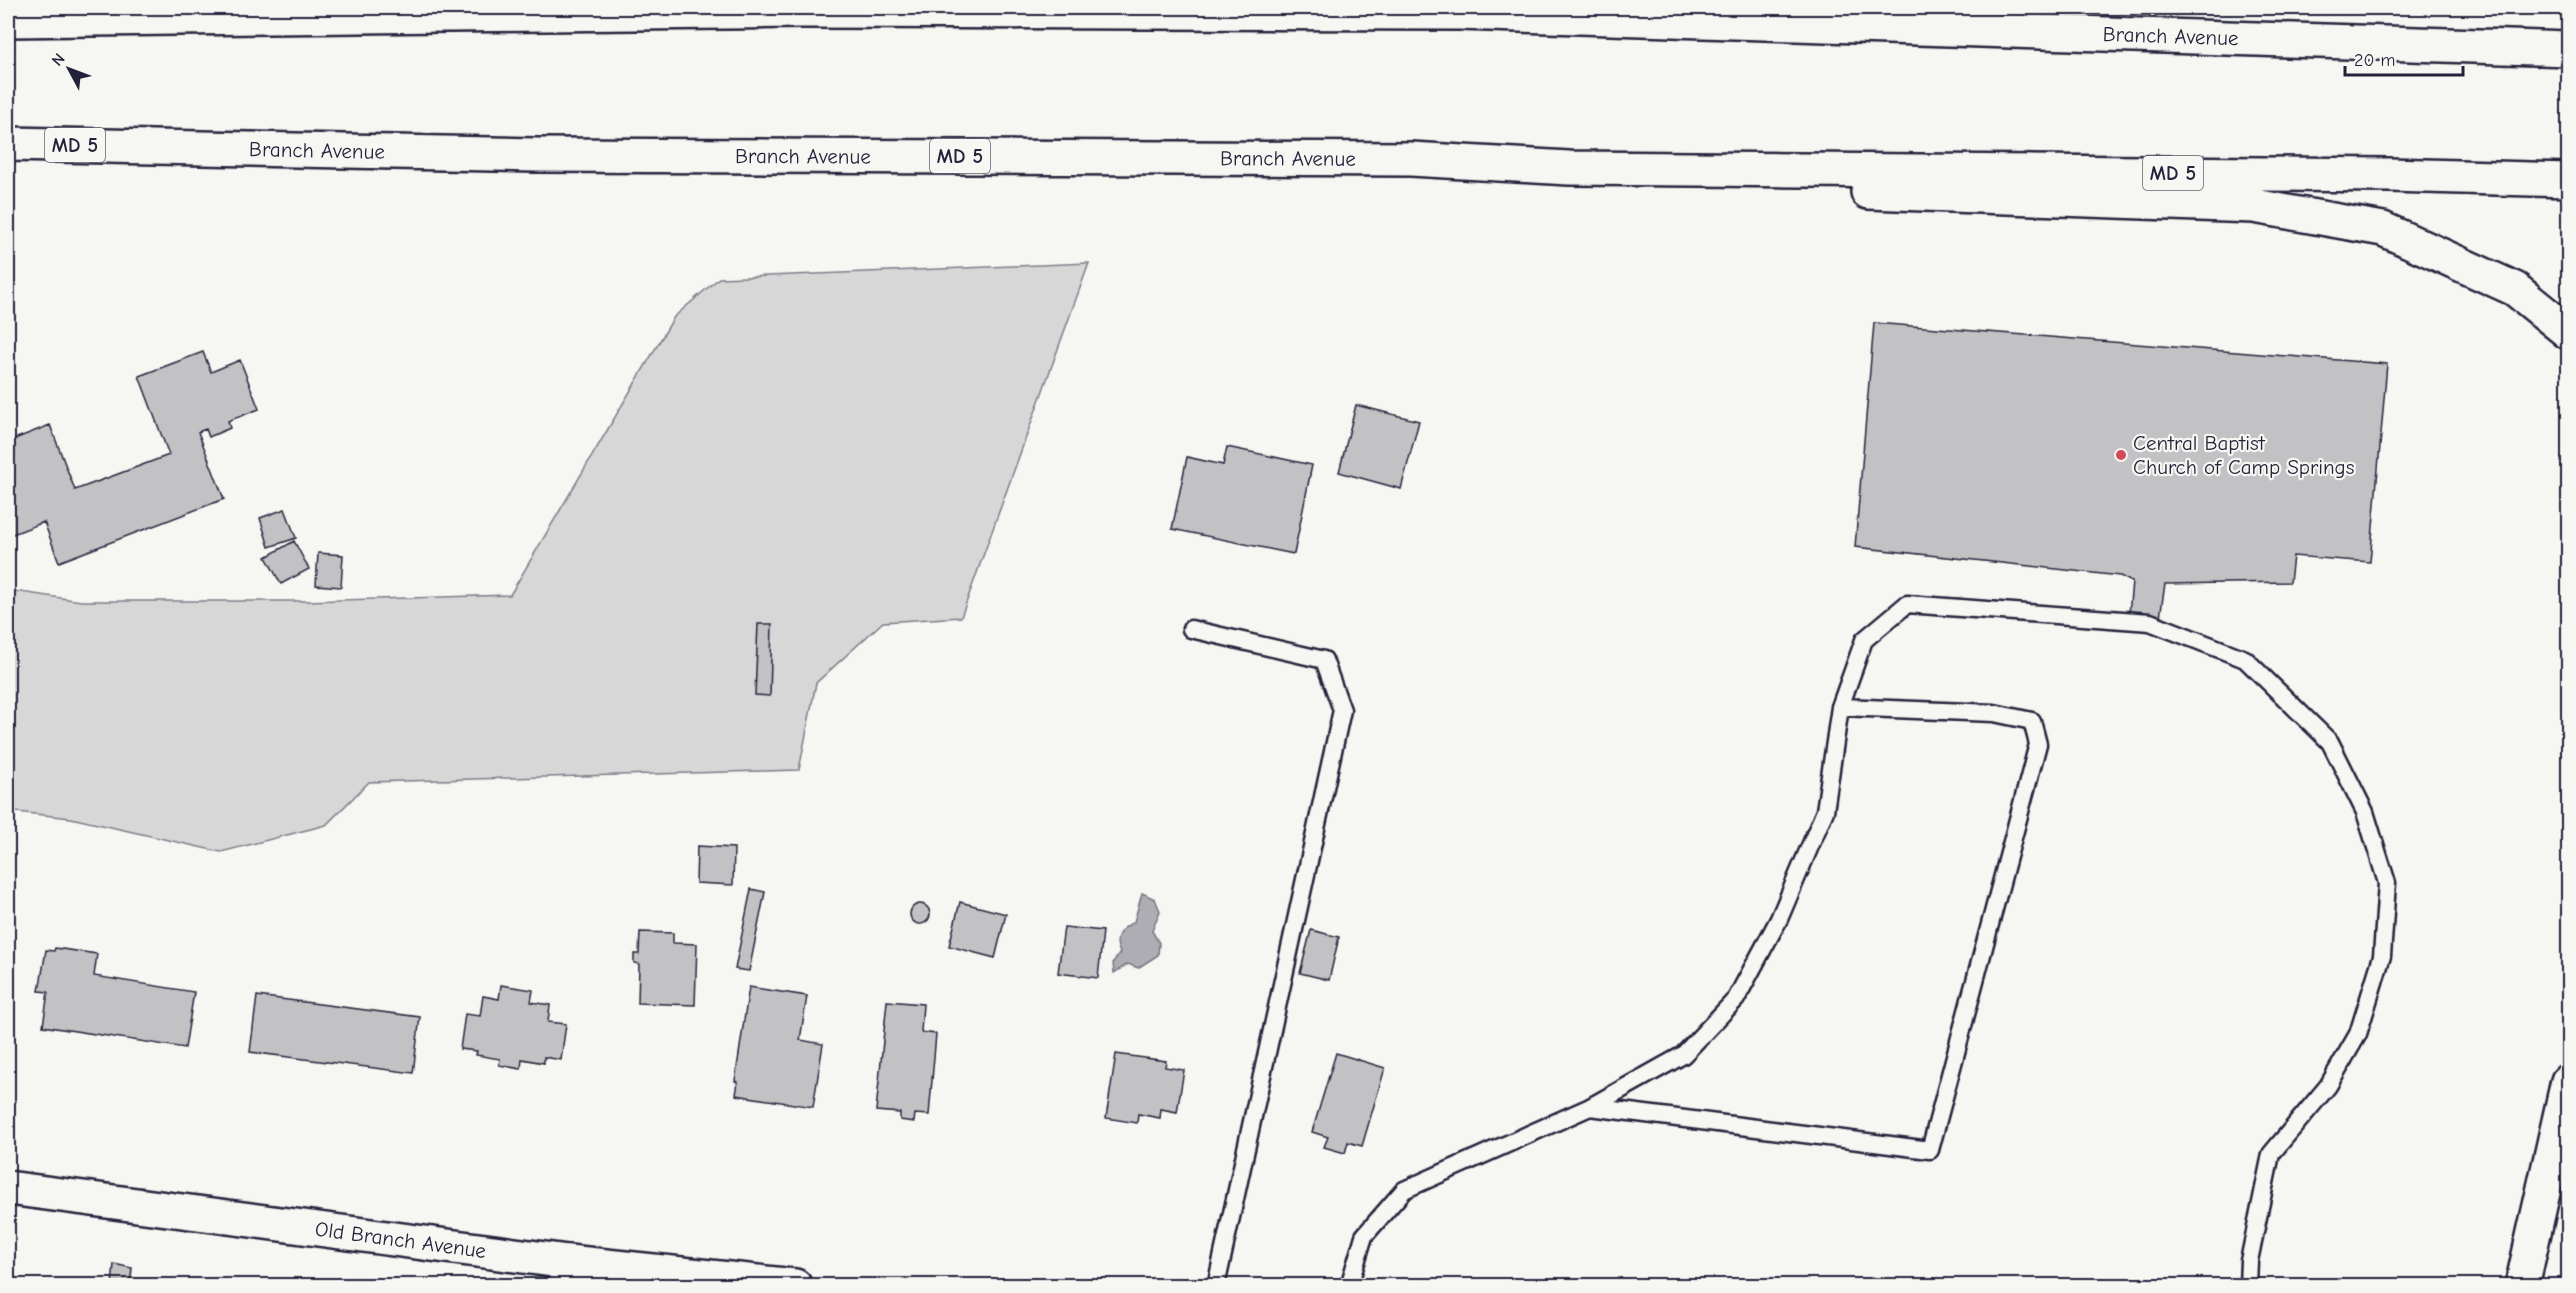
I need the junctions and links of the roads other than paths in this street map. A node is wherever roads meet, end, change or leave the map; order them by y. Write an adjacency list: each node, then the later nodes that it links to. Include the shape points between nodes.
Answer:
1 (765, 8): 3 (main road)
2 (1571, 8): 4 (main road)
3 (805, 11): 4 (main road, Branch Avenue); 5 (main road, Branch Avenue)
4 (1459, 13): 6 (main road, Branch Avenue)
5 (8, 20)
6 (2568, 49)
7 (8, 144): 8 (main road, Branch Avenue / MD 5)
8 (142, 146): 9 (main road); 10 (main road, Branch Avenue / MD 5, via 547,155 1411,159 1569,168)
9 (8, 153)
10 (1777, 169): 11 (main road, Branch Avenue / MD 5, via 2389,174); 12 (main road, via 1839,190 2254,206 2383,229 2514,290)
11 (2568, 180)
12 (2568, 332)
13 (1191, 629): 20 (lane, via 1324,660 1342,710)
14 (1840, 707): 16 (lane, via 1825,811 1779,919 1736,999 1683,1055); 16 (lane, via 1994,713 2032,722 2038,744 1930,1150); 22 (lane, via 1864,640 1907,604 1918,604 2150,622 2245,659 2330,742 2365,812 2387,883 2382,956 2358,1034 2328,1086 2271,1154 2249,1261)
15 (2568, 1081): 23 (main road)
16 (1590, 1107): 21 (lane, via 1404,1190 1364,1236)
17 (8, 1188): 18 (main road, Old Branch Avenue)
18 (566, 1274): 19 (main road, Old Branch Avenue)
19 (795, 1286)
20 (1216, 1286)
21 (1349, 1286)
22 (2248, 1286)
23 (2522, 1286)

